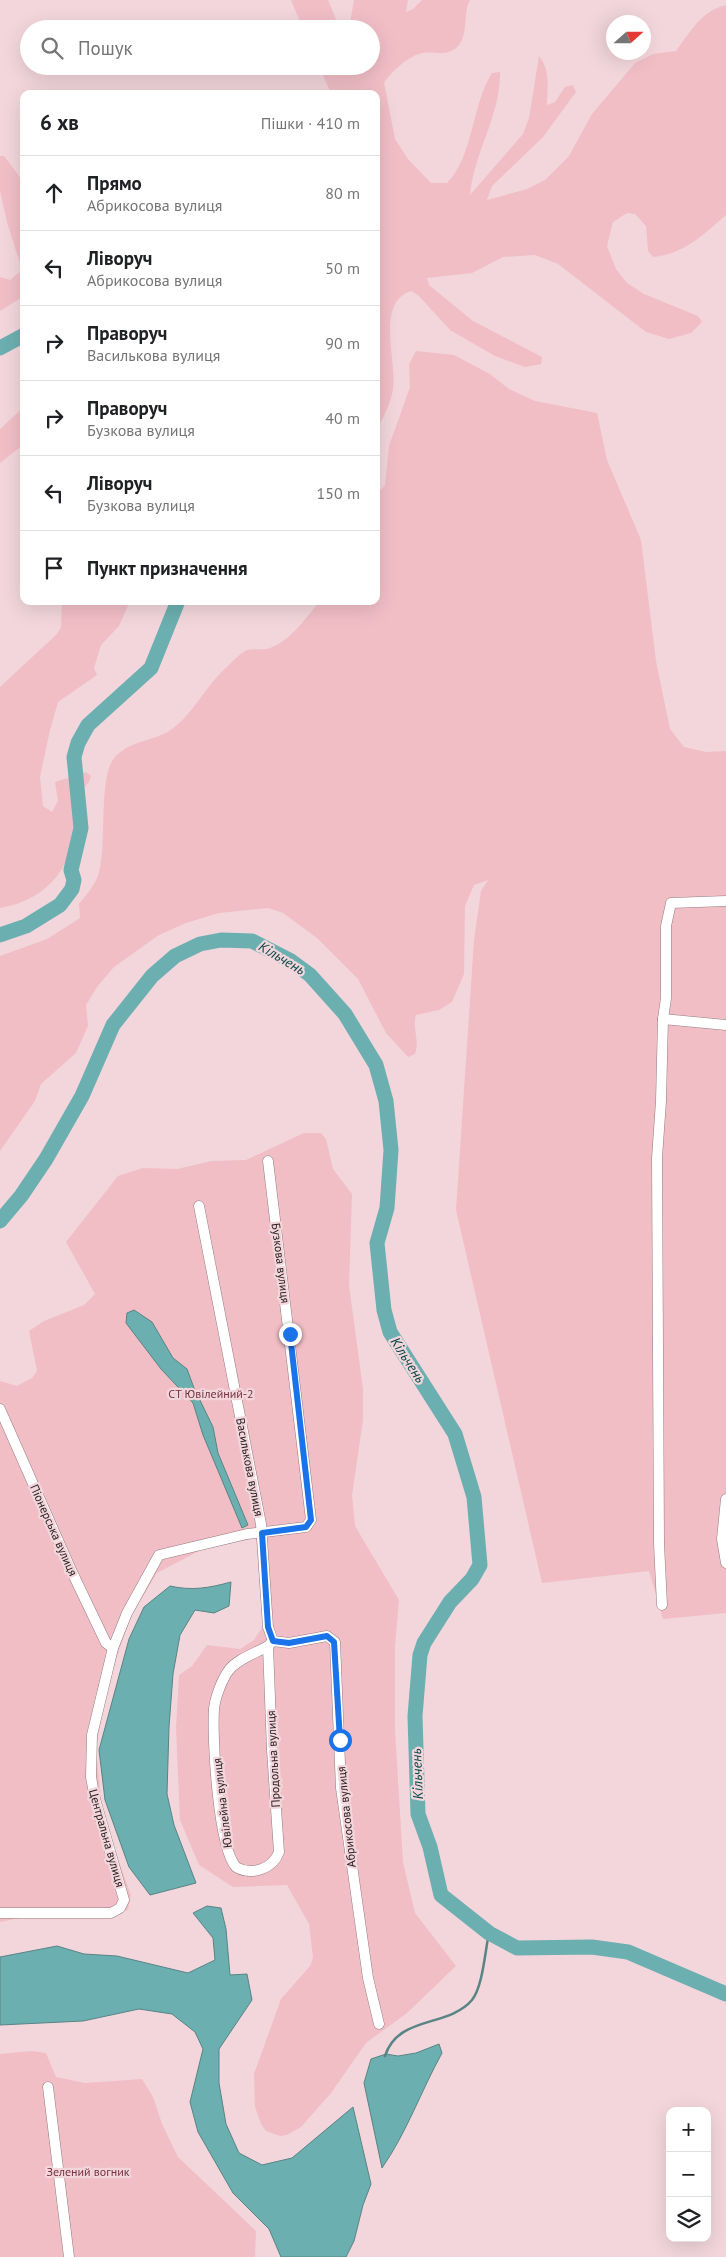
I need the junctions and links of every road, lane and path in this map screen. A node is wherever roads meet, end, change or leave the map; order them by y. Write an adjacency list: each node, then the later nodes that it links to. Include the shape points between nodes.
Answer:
1 (726, 901): 2 (street, via 671,903 666,926)
2 (663, 1019): 3 (street); 10 (street, via 656,1158)
3 (726, 1025)
4 (268, 1161): 8 (street, Бузкова вулиця, via 311,1520 306,1527)
5 (199, 1206): 8 (street, Василькова вулиця)
6 (0, 1409): 12 (street, Піонерська вулиця, via 72,1572 106,1643)
7 (726, 1498): 9 (street, via 722,1539)
8 (262, 1533): 11 (street, Василькова вулиця); 12 (street, Центральна вулиця, via 159,1555 127,1612)
9 (726, 1563)
10 (662, 1605)
11 (271, 1644): 13 (street, Продольна вулиця, via 272,1750 279,1852 272,1864); 13 (street, Ювілейна вулиця, via 229,1669 214,1708 216,1778 227,1852 231,1862 240,1869); 15 (street, Абрикосова вулиця, via 327,1636 334,1642 341,1788 367,1969)
12 (113, 1648): 14 (street, Центральна вулиця, via 92,1735 91,1777 124,1900 120,1908 111,1913)
13 (260, 1869)
14 (0, 1913)
15 (379, 2024)
16 (48, 2087): 17 (street)
17 (69, 2257)

